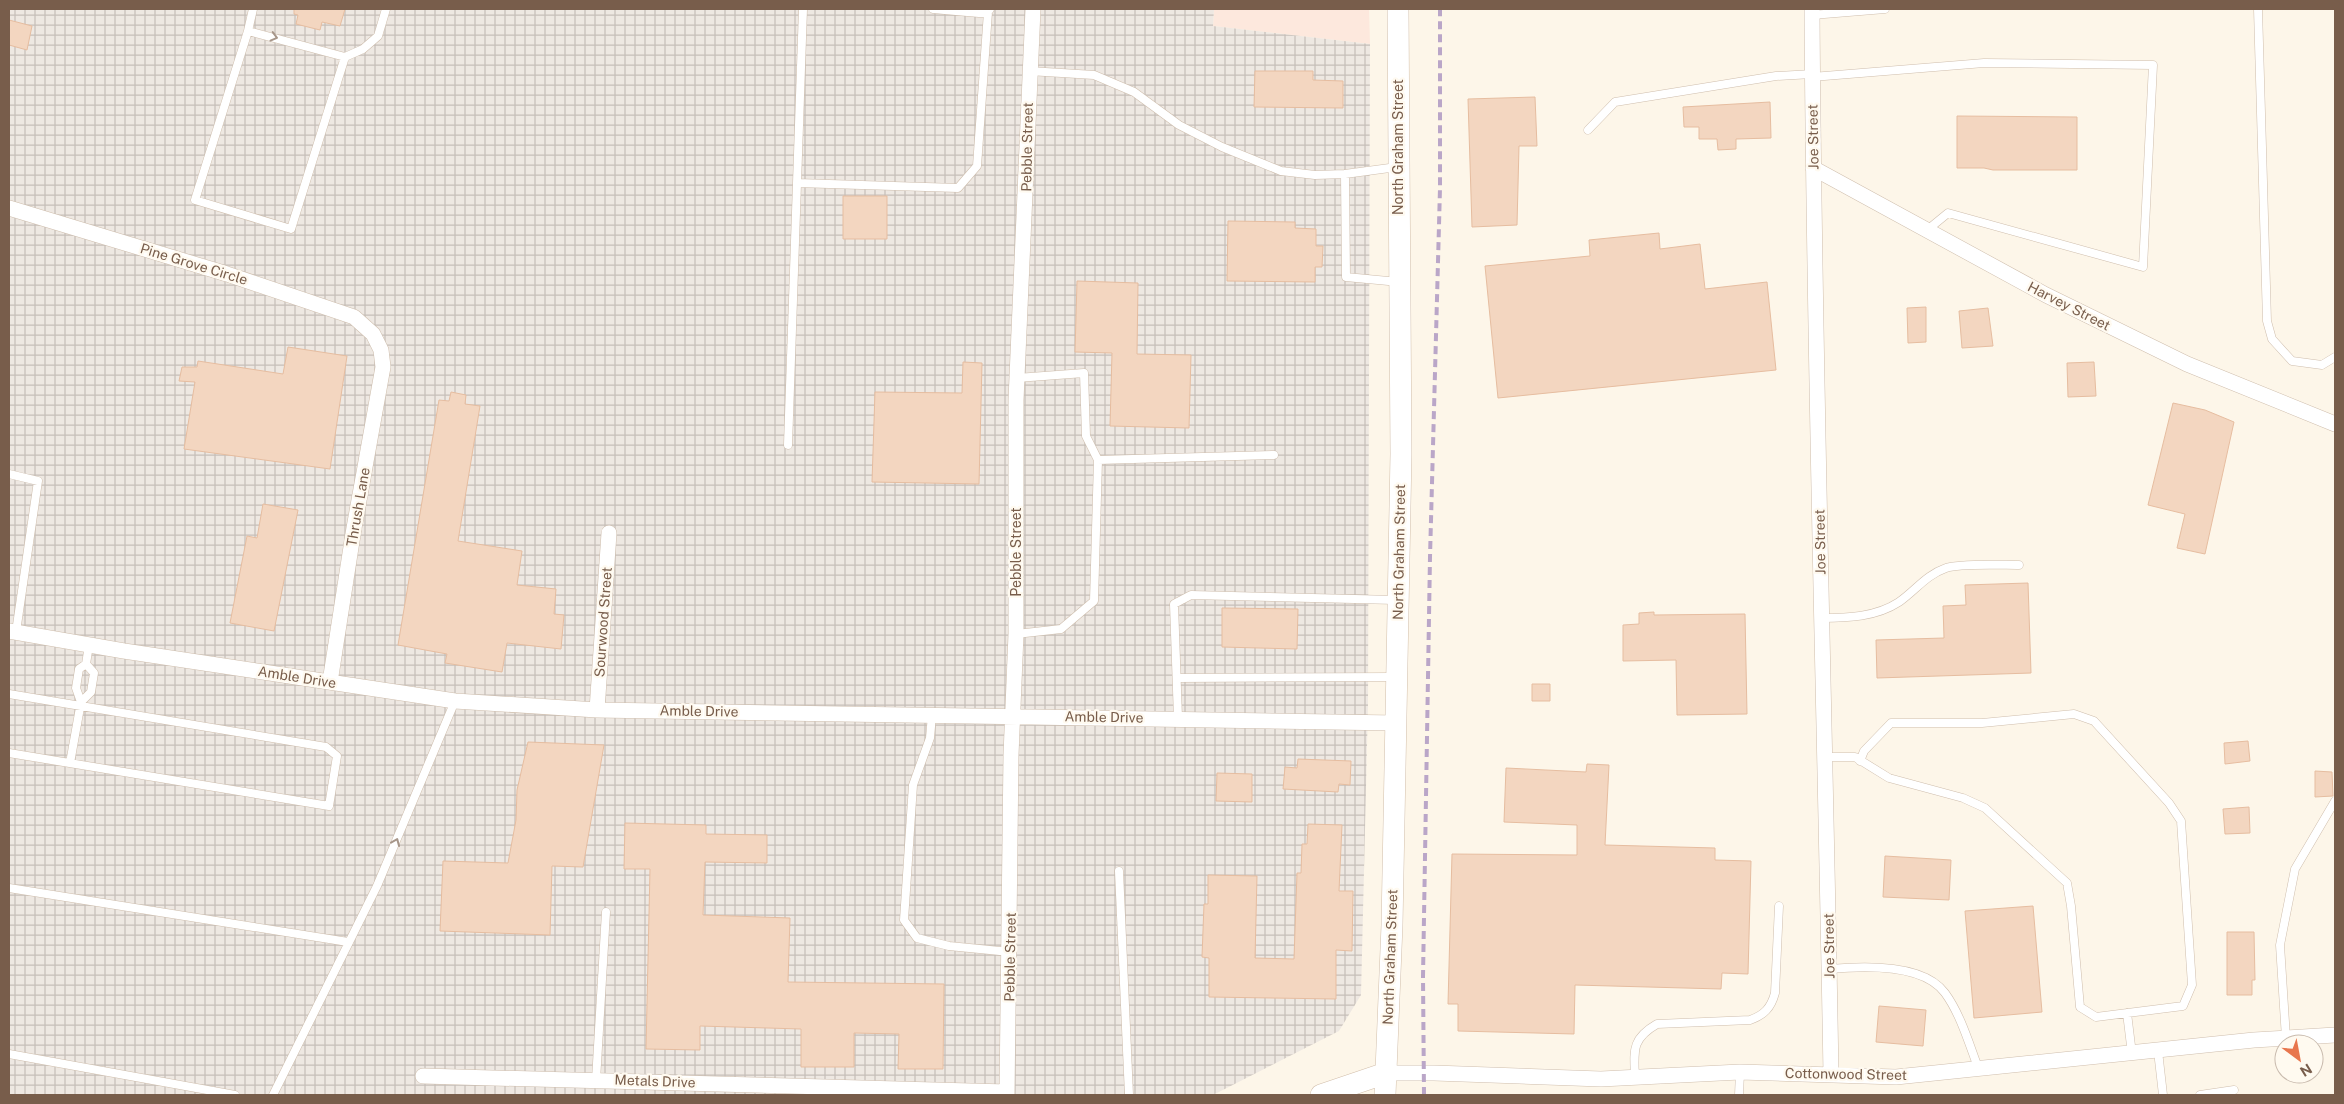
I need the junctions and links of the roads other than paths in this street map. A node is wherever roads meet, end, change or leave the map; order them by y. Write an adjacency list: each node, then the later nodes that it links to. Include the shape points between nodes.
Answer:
1 (253, 9): 12 (lane)
2 (386, 9): 13 (lane, via 378,36 363,49)
3 (803, 9): 20 (lane)
4 (934, 9): 10 (lane, via 980,13)
5 (1032, 9): 14 (street, Pebble Street)
6 (1398, 9): 17 (main road, North Graham Street)
7 (1872, 9): 8 (lane); 11 (lane)
8 (1884, 9)
9 (2258, 9): 25 (lane, via 2267,321 2272,338 2292,361 2322,365)
10 (989, 10): 20 (lane, via 977,166 958,188)
11 (1812, 12): 15 (street, Joe Street)
12 (248, 30): 13 (lane, one-way to 13); 13 (lane, via 195,200 292,229)
13 (345, 57)
14 (1029, 70): 19 (lane, via 1094,75 1134,92 1179,125 1281,171); 26 (street, Pebble Street)
15 (1812, 75): 16 (lane, via 1776,76 1615,102); 18 (street, Joe Street); 22 (lane, via 1984,63 2152,65 2143,267 1948,213)
16 (1588, 130)
17 (1398, 167): 19 (lane); 23 (main road, North Graham Street)
18 (1813, 168): 22 (street, Harvey Street); 35 (street, Joe Street)
19 (1345, 174): 23 (lane, via 1346,278)
20 (797, 183): 28 (lane)
21 (9, 208): 24 (street, Pine Grove Circle, via 227,274 354,317)
22 (1926, 231): 27 (street, Harvey Street, via 2046,295 2188,364)
23 (1399, 282): 34 (main road, North Graham Street, via 1401,454)
24 (373, 334): 42 (street, Thrush Lane, via 381,350 383,367)
25 (2335, 357)
26 (1017, 378): 30 (lane, via 1084,373 1086,436); 37 (street, Pebble Street)
27 (2335, 424)
28 (788, 445)
29 (1274, 455): 30 (lane)
30 (1098, 460): 37 (lane, via 1094,601 1061,628)
31 (9, 474): 36 (lane, via 38,481)
32 (609, 533): 46 (street, Sourwood Street)
33 (2019, 565): 35 (lane, via 1948,567 1918,583 1899,602 1878,611 1855,618)
34 (1398, 600): 40 (main road, North Graham Street); 41 (lane, via 1191,595 1174,604)
35 (1821, 618): 52 (street, Joe Street)
36 (12, 631): 38 (street, Amble Drive)
37 (1016, 634): 48 (street, Pebble Street)
38 (89, 645): 39 (lane); 42 (street, Amble Drive)
39 (86, 664): 45 (lane, via 79,668 76,688); 45 (lane, via 94,674 91,692)
40 (1396, 677): 41 (lane); 50 (main road, North Graham Street)
41 (1176, 678): 49 (lane)
42 (330, 682): 44 (street, Amble Drive)
43 (9, 694): 45 (lane)
44 (455, 702): 46 (street, Amble Drive); 60 (lane, one-way to 44, via 377,886)
45 (80, 704): 54 (lane); 54 (lane, via 326,747 337,756 329,806)
46 (597, 710): 47 (street, Amble Drive)
47 (932, 715): 48 (street, Amble Drive); 61 (lane, via 930,738 913,785 904,920 918,938 949,946)
48 (1013, 717): 49 (street, Amble Drive); 61 (street, Pebble Street)
49 (1178, 718): 50 (street, Amble Drive)
50 (1396, 723): 71 (main road, North Graham Street)
51 (9, 752): 54 (lane)
52 (1824, 757): 53 (lane, via 1855,757); 62 (street, Joe Street)
53 (1860, 760): 63 (lane, via 1889,778 1963,798 1985,808 2067,883 2072,906 2080,1007 2096,1017); 63 (lane, via 1864,751 1891,723 1982,723 2074,714 2094,721 2169,802 2181,821 2192,985 2183,1006)
54 (70, 763)
55 (2335, 800): 64 (lane, via 2295,869 2280,945)
56 (1119, 872): 80 (lane)
57 (9, 888): 60 (lane)
58 (1779, 906): 74 (lane, via 1772,1004 1761,1016 1750,1020 1657,1024 1644,1032 1635,1044)
59 (606, 912): 75 (lane)
60 (348, 942): 79 (lane)
61 (1010, 952): 77 (street, Pebble Street)
62 (1830, 969): 69 (lane, via 1899,969 1931,980 1944,992 1960,1020); 72 (street, Joe Street)
63 (2127, 1013): 68 (lane)
64 (2286, 1034)
65 (2274, 1039): 66 (street, Cottonwood Street)
66 (2158, 1051): 68 (street, Cottonwood Street); 84 (lane)
67 (9, 1054): 78 (lane)
68 (2132, 1054): 69 (street, Cottonwood Street)
69 (1979, 1070): 72 (street, Cottonwood Street, via 1896,1077)
70 (1740, 1072): 72 (street, Cottonwood Street); 74 (street, Cottonwood Street); 83 (lane)
71 (1386, 1073): 74 (street, Cottonwood Street); 81 (main road); 82 (main road, North Graham Street)
72 (1831, 1074)
73 (423, 1076): 75 (street, Metals Drive)
74 (1635, 1078)
75 (596, 1080): 77 (street, Metals Drive)
76 (2234, 1090): 85 (lane)
77 (1007, 1094)
78 (236, 1095)
79 (272, 1095)
80 (1129, 1095)
81 (1320, 1095)
82 (1385, 1095)
83 (1738, 1095)
84 (2163, 1095)
85 (2200, 1095)

